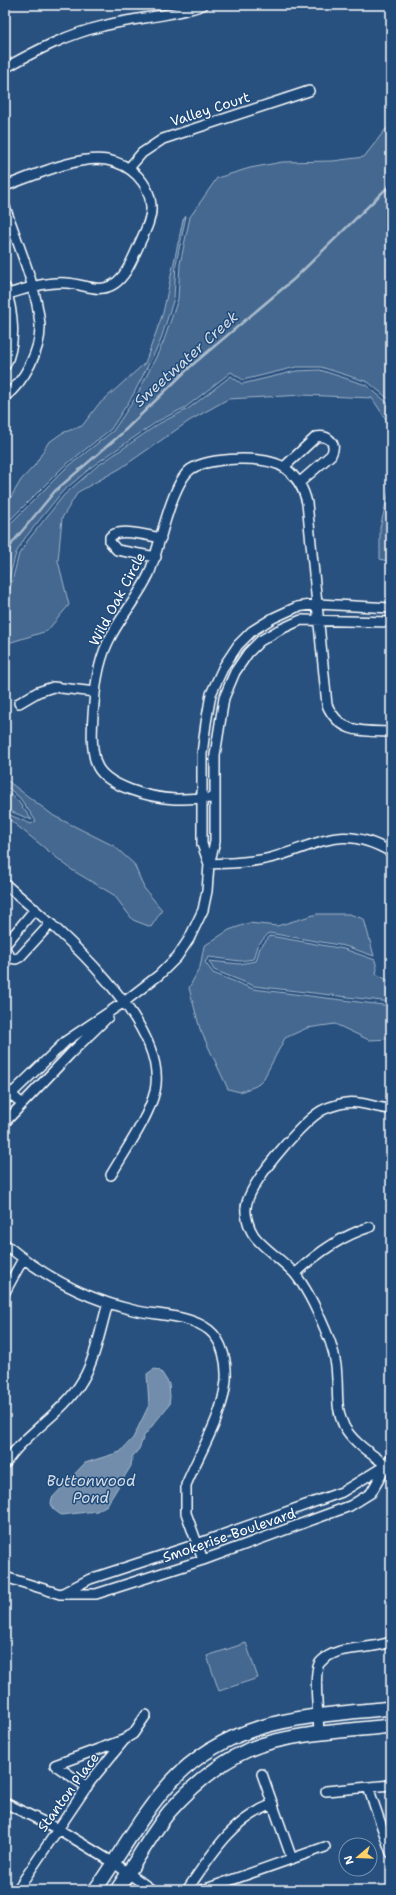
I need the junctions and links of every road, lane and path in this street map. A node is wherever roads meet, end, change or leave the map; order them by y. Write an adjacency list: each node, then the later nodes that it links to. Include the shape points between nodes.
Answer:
1 (203, 5): 2 (street, via 83,31 53,42)
2 (5, 68)
3 (310, 91): 4 (street, Valley Court, via 163,139 142,153)
4 (129, 168): 5 (street, via 119,163 94,159 73,163); 7 (street, via 141,179 148,192 151,207 131,264 121,278 104,288 68,283)
5 (5, 186)
6 (5, 207): 7 (street)
7 (32, 288): 8 (street); 10 (street, via 40,326 36,347 27,372 17,387)
8 (6, 290): 9 (street, via 13,340)
9 (5, 366)
10 (5, 398)
11 (284, 467): 12 (street, Wild Oak Circle); 12 (street, via 316,438 329,438 333,444 331,454); 13 (street, Wild Oak Circle, via 266,461 227,459 191,469 181,480)
12 (299, 483): 15 (street, Wild Oak Circle, via 307,503)
13 (161, 538): 14 (street, Wild Oak Circle); 14 (street, via 121,532 110,536 110,542 117,550)
14 (156, 557): 19 (street, Wild Oak Circle, via 134,602 108,641 98,671)
15 (318, 604): 16 (street); 17 (street, Wild Oak Circle); 20 (street, via 297,607 252,631 234,650)
16 (391, 608)
17 (319, 619): 18 (street); 21 (street, via 300,620 260,642 248,653 235,672); 23 (street, Wild Oak Circle, via 327,705 332,715 344,726 359,731)
18 (391, 622)
19 (95, 692): 22 (street, via 53,687); 24 (street, Wild Oak Circle, via 92,742 96,764 106,776 132,791 175,799)
20 (211, 694): 21 (street); 24 (street, via 202,754)
21 (224, 698): 25 (street, via 214,755)
22 (19, 703)
23 (391, 732)
24 (201, 798): 25 (street, Wild Oak Circle); 27 (street, via 202,844)
25 (214, 798): 27 (street, via 215,842)
26 (391, 852): 27 (street, via 378,844 360,839 334,838 321,840 271,858)
27 (209, 864): 31 (street, via 207,891 190,939 159,975)
28 (5, 884): 29 (street)
29 (35, 909): 30 (street); 30 (street, via 6,944 5,949 11,958 20,957)
30 (51, 923): 31 (street)
31 (124, 1002): 32 (street, via 66,1041); 33 (street); 36 (street, via 148,1040 156,1077 149,1109)
32 (7, 1094): 33 (street)
33 (22, 1104): 35 (street)
34 (391, 1110): 40 (street, via 360,1102 342,1103 319,1112 302,1126 261,1177 246,1208 250,1228 253,1235)
35 (5, 1122)
36 (111, 1175)
37 (370, 1227): 40 (street, via 324,1249)
38 (5, 1244): 39 (street)
39 (23, 1259): 41 (street); 42 (street, via 69,1288)
40 (295, 1274): 43 (street, via 314,1304 328,1336 338,1378 338,1412 344,1427 358,1443)
41 (5, 1292)
42 (108, 1303): 44 (street, via 90,1366 82,1382 70,1398); 47 (street, via 196,1323 210,1331 222,1348 226,1364 222,1402 186,1485 186,1513)
43 (389, 1461): 45 (street, Smokerise Boulevard, via 342,1492); 46 (street, Smokerise Boulevard, via 371,1492 350,1506)
44 (5, 1462)
45 (305, 1505): 46 (street); 47 (street, Smokerise Boulevard)
46 (311, 1521): 48 (street, Smokerise Boulevard)
47 (198, 1544): 48 (street); 50 (street, Smokerise Boulevard, via 90,1579)
48 (203, 1560): 50 (street, Smokerise Boulevard, via 96,1594)
49 (5, 1577): 50 (street, Smokerise Boulevard)
50 (60, 1594)
51 (391, 1642): 54 (street, via 377,1647 339,1651 319,1664 316,1674)
52 (391, 1708): 54 (street)
53 (146, 1715): 57 (street, Stanton Place, via 133,1734)
54 (319, 1716): 56 (street); 70 (street, via 288,1719 251,1729 217,1744 170,1783)
55 (391, 1726): 56 (street)
56 (319, 1734): 71 (street, via 271,1742 250,1749 208,1774 188,1791 168,1814)
57 (126, 1738): 60 (street, Stanton Place); 60 (street, via 54,1765)
58 (262, 1774): 64 (street)
59 (391, 1785): 61 (street)
60 (87, 1787): 66 (street, Stanton Place)
61 (368, 1787): 62 (street); 65 (street)
62 (326, 1791)
63 (5, 1803): 66 (street)
64 (272, 1804): 69 (street); 76 (street, via 258,1810 232,1829)
65 (387, 1826): 68 (street)
66 (58, 1829): 70 (street); 72 (street, Stanton Place)
67 (325, 1847): 69 (street)
68 (391, 1852)
69 (292, 1858): 77 (street)
70 (114, 1863): 71 (street); 73 (street)
71 (128, 1873): 74 (street); 75 (street)
72 (17, 1890)
73 (95, 1890)
74 (116, 1890)
75 (152, 1890)
76 (187, 1890)
77 (203, 1890)

